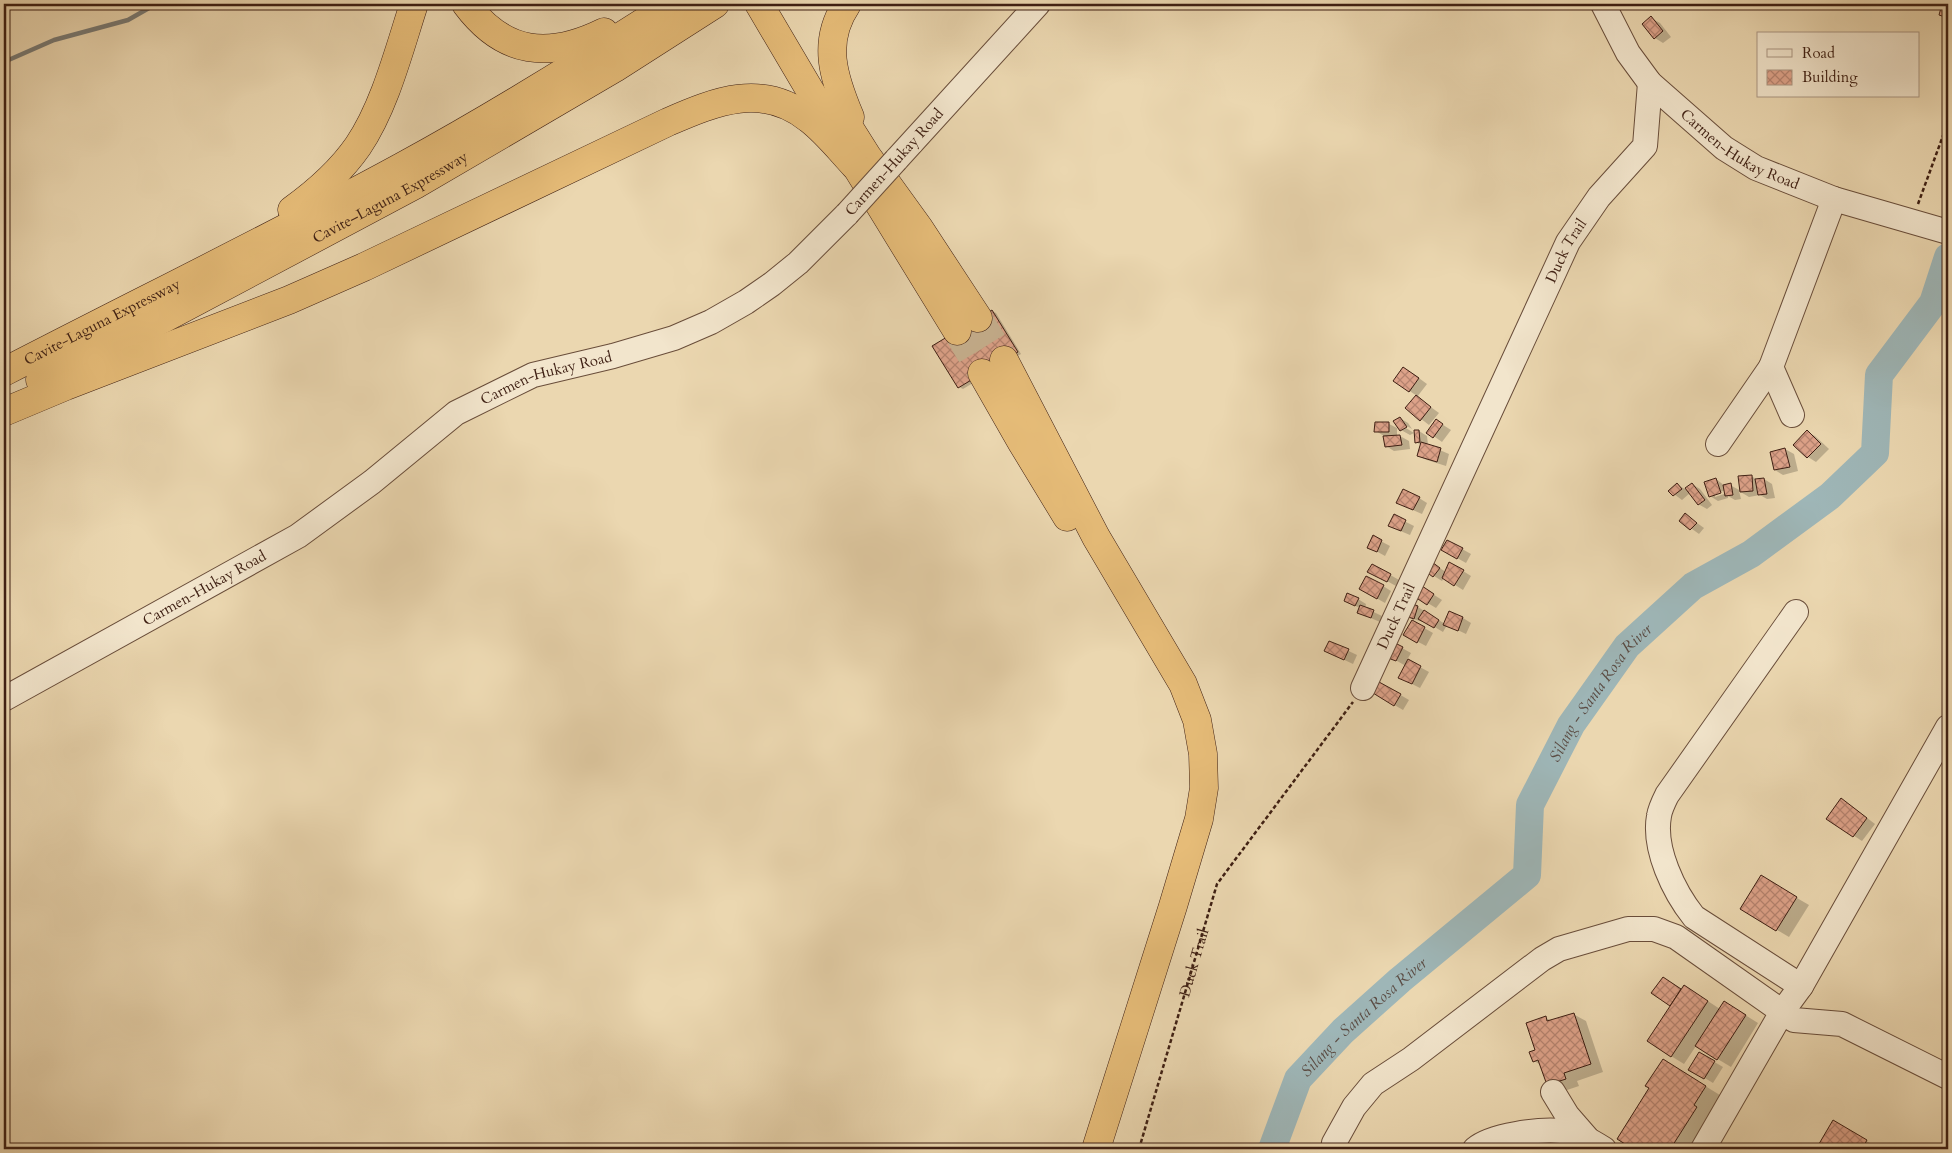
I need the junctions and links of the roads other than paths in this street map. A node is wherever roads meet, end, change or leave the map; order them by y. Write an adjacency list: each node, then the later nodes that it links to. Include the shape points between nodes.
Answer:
1 (414, 4): 15 (highway, via 378,108 368,130 343,165 300,204)
2 (466, 4): 3 (highway, via 492,32 507,41 550,49 580,43)
3 (661, 4)
4 (672, 4): 15 (highway, Cavite–Laguna Expressway, via 484,120)
5 (715, 4): 19 (highway, Cavite–Laguna Expressway, via 615,68 415,185 165,318)
6 (758, 4): 12 (highway)
7 (775, 4): 12 (highway, via 828,94)
8 (847, 4): 12 (highway, via 834,37 833,70)
9 (1038, 4): 26 (street, Carmen-Hukay Road, bridge, via 847,214 798,263 746,302 674,338 533,375 456,412 372,482 298,536)
10 (1603, 4): 11 (street, Carmen-Hukay Road, via 1628,52)
11 (1650, 83): 13 (street, Carmen-Hukay Road, via 1724,148 1756,168); 25 (street, Duck Trail, via 1645,146 1599,197 1568,242)
12 (861, 161): 16 (highway, via 919,228); 21 (highway, via 810,119 786,105 744,97 710,105 289,300)
13 (1834, 199): 14 (street, Carmen-Hukay Road); 17 (street)
14 (1929, 227)
15 (201, 272): 18 (highway, Cavite-Laguna Expressway)
16 (967, 325)
17 (1771, 367): 22 (street); 23 (street)
18 (4, 372)
19 (55, 372): 20 (highway, Cavite-Laguna Expressway)
20 (4, 399)
21 (4, 412)
22 (1792, 415)
23 (1718, 444)
24 (1796, 612): 28 (street, via 1667,794 1659,817 1663,859 1683,904 1694,917)
25 (1363, 688)
26 (4, 699)
27 (1948, 727): 28 (street)
28 (1792, 997): 29 (street, via 1794,1020 1842,1024); 34 (street, via 1676,937 1654,929 1628,929 1559,949 1373,1084 1354,1107); 36 (street)
29 (1948, 1077)
30 (1553, 1092): 31 (street, via 1566,1115)
31 (1596, 1144): 35 (street, via 1562,1131 1498,1137)
32 (1081, 1149): 33 (highway, via 1183,820 1189,786 1188,756 1178,710 1164,680 1022,443 993,367 1182,684 1196,720 1203,754 1204,788 1199,818)
33 (1096, 1149)
34 (1333, 1149)
35 (1474, 1149)
36 (1703, 1149)

